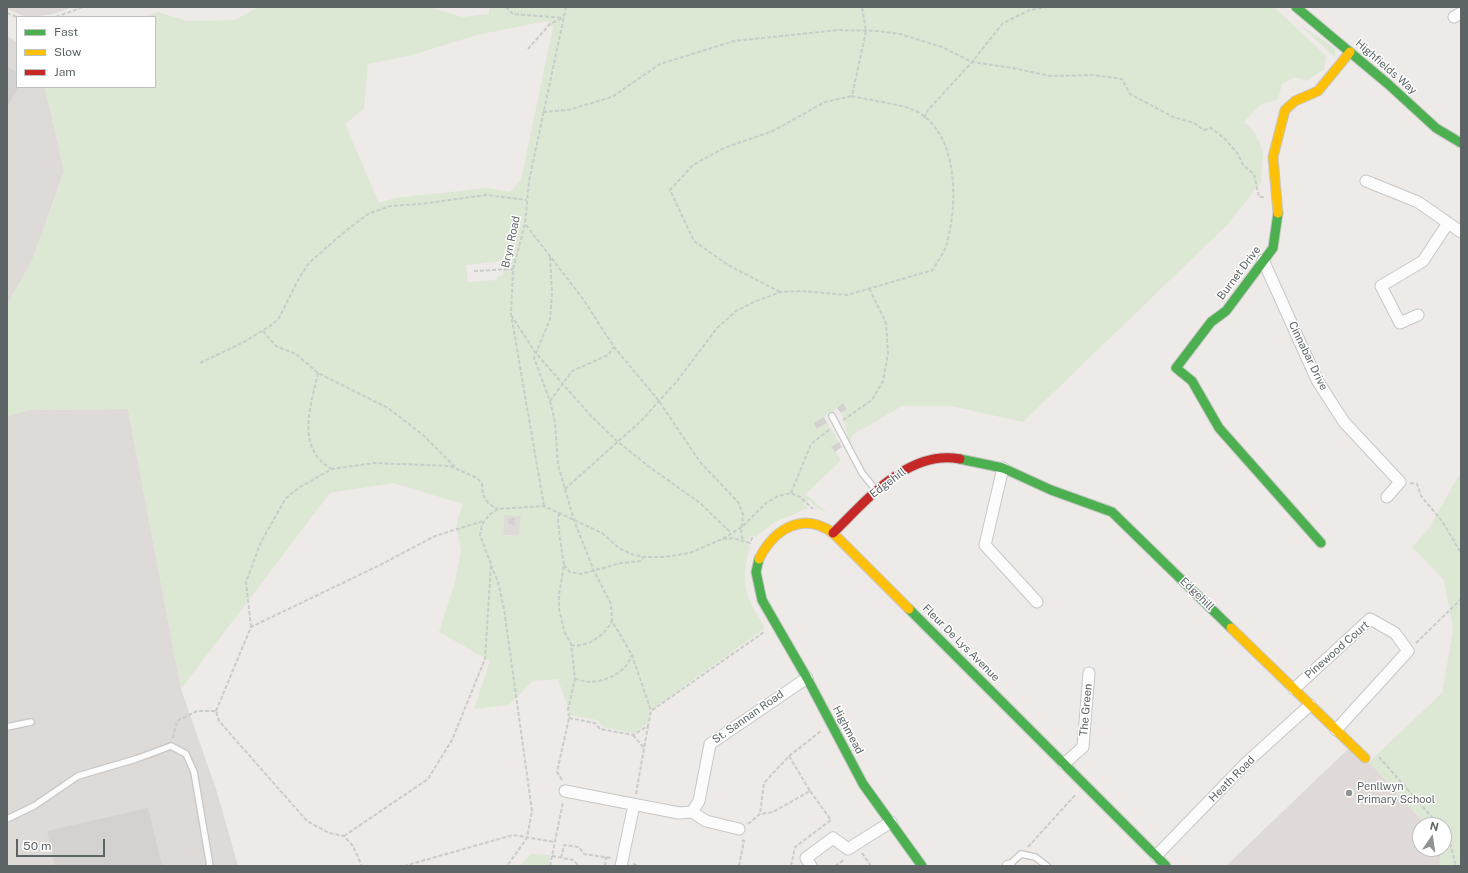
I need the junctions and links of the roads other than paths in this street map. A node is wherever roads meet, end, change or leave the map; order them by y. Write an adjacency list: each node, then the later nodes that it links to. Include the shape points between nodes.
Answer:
1 (1296, 7): 2 (street, Highfields Way)
2 (1350, 52): 3 (street, Highfields Way, via 1436,128); 7 (street, Burnet Drive, via 1318,91 1295,101 1285,110 1274,157 1278,218 1273,248)
3 (1461, 143)
4 (1366, 181): 5 (street, via 1418,202)
5 (1448, 223): 6 (street); 8 (street, via 1423,260 1381,286 1400,323)
6 (1461, 232)
7 (1263, 260): 12 (street, Cinnabar Drive, via 1317,380 1344,422 1400,482); 14 (street, Burnet Drive, via 1226,311 1211,322 1176,368 1192,381 1219,428)
8 (1418, 315)
9 (832, 416): 11 (lane, via 862,473)
10 (1003, 468): 11 (street, Edgehill, via 954,458 936,460 902,470); 16 (street, via 985,546); 19 (street, Edgehill, via 1051,490 1112,512)
11 (876, 490): 13 (street, Edgehill)
12 (1387, 497)
13 (833, 533): 15 (street, Fleur De Lys Avenue, via 822,525 799,523 786,528 766,546 756,572); 25 (street, Fleur De Lys Avenue)
14 (1321, 543)
15 (762, 600): 18 (street, Highmead)
16 (1037, 602)
17 (1089, 673): 25 (street, The Green, via 1083,748)
18 (807, 678): 28 (street, St. Sannan Road, via 710,744 699,801); 30 (street, Highmead, via 863,784)
19 (1294, 689): 20 (street, Edgehill); 23 (street, Pinewood Court, via 1370,619 1395,633 1408,651)
20 (1310, 705): 23 (street, Edgehill); 32 (street, Heath Road, via 1246,763)
21 (31, 722): 22 (lane)
22 (7, 727)
23 (1336, 730): 24 (street, Edgehill)
24 (1363, 757)
25 (1064, 764): 32 (street, Fleur De Lys Avenue)
26 (564, 791): 27 (street)
27 (634, 805): 28 (street); 33 (street)
28 (692, 812): 31 (street, via 706,821)
29 (7, 819): 34 (lane, via 34,806 78,776 171,746 186,754 194,772)
30 (891, 822): 35 (street, via 848,849 833,838 806,858); 36 (street, Highmead)
31 (742, 833)
32 (1156, 856): 39 (street, Fleur De Lys Avenue)
33 (619, 862)
34 (210, 866)
35 (811, 866)
36 (922, 866)
37 (1008, 866): 38 (lane, via 1020,855 1035,857)
38 (1047, 866)
39 (1166, 866)

